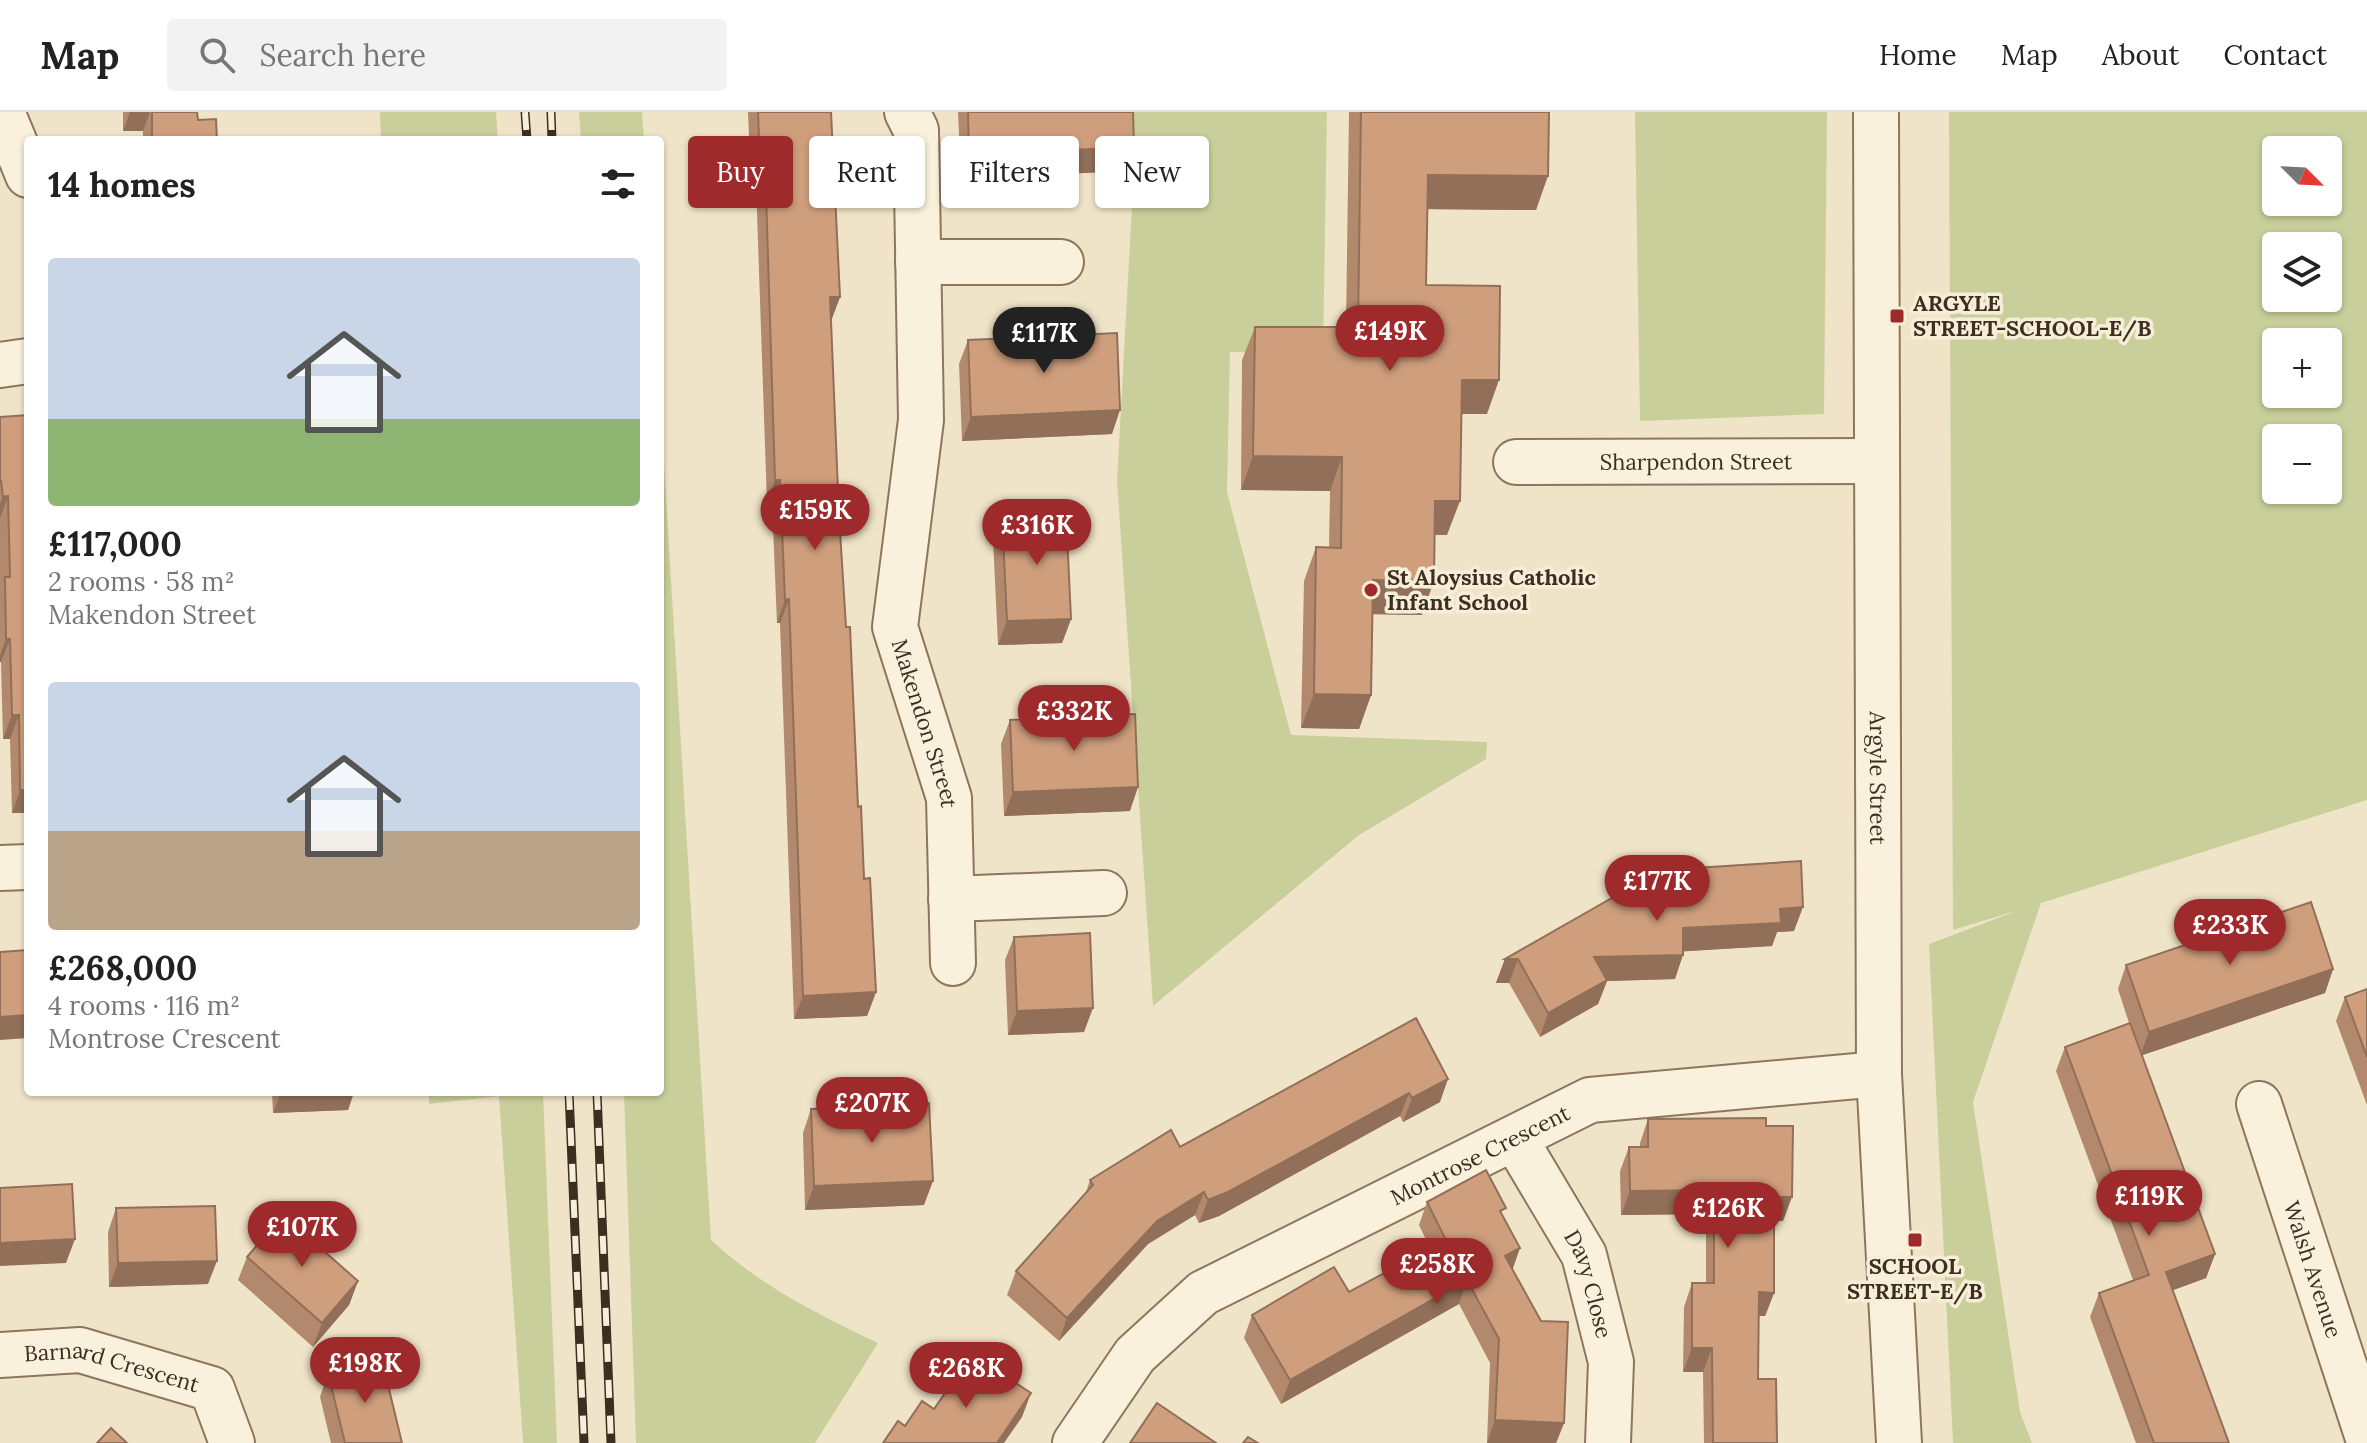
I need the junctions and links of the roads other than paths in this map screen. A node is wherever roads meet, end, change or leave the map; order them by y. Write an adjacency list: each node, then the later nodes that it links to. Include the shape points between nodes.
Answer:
1 (2, 112): 4 (street)
2 (907, 112): 5 (street, Makendon Street, via 916,130)
3 (1876, 112): 9 (street, Argyle Street)
4 (24, 165)
5 (918, 262): 6 (street); 14 (street, Makendon Street, via 921,420 895,627 949,798)
6 (1061, 262)
7 (24, 362): 8 (street)
8 (0, 365)
9 (1877, 461): 10 (street, Sharpendon Street); 16 (street, Argyle Street)
10 (1516, 462)
11 (24, 867): 12 (street)
12 (0, 868)
13 (1104, 893): 14 (street)
14 (951, 899): 15 (street, Makendon Street)
15 (953, 963)
16 (1879, 1074): 18 (street, Montrose Crescent, via 1590,1100); 24 (street, Argyle Street)
17 (2259, 1104): 20 (street, Walsh Avenue)
18 (1515, 1139): 22 (street, Montrose Crescent, via 1203,1293 1135,1355); 23 (street, Davy Close, via 1584,1255 1611,1362)
19 (0, 1355): 21 (street, Barnard Crescent, via 80,1350 212,1389)
20 (2367, 1435)
21 (232, 1443)
22 (1075, 1443)
23 (1608, 1443)
24 (1899, 1443)

